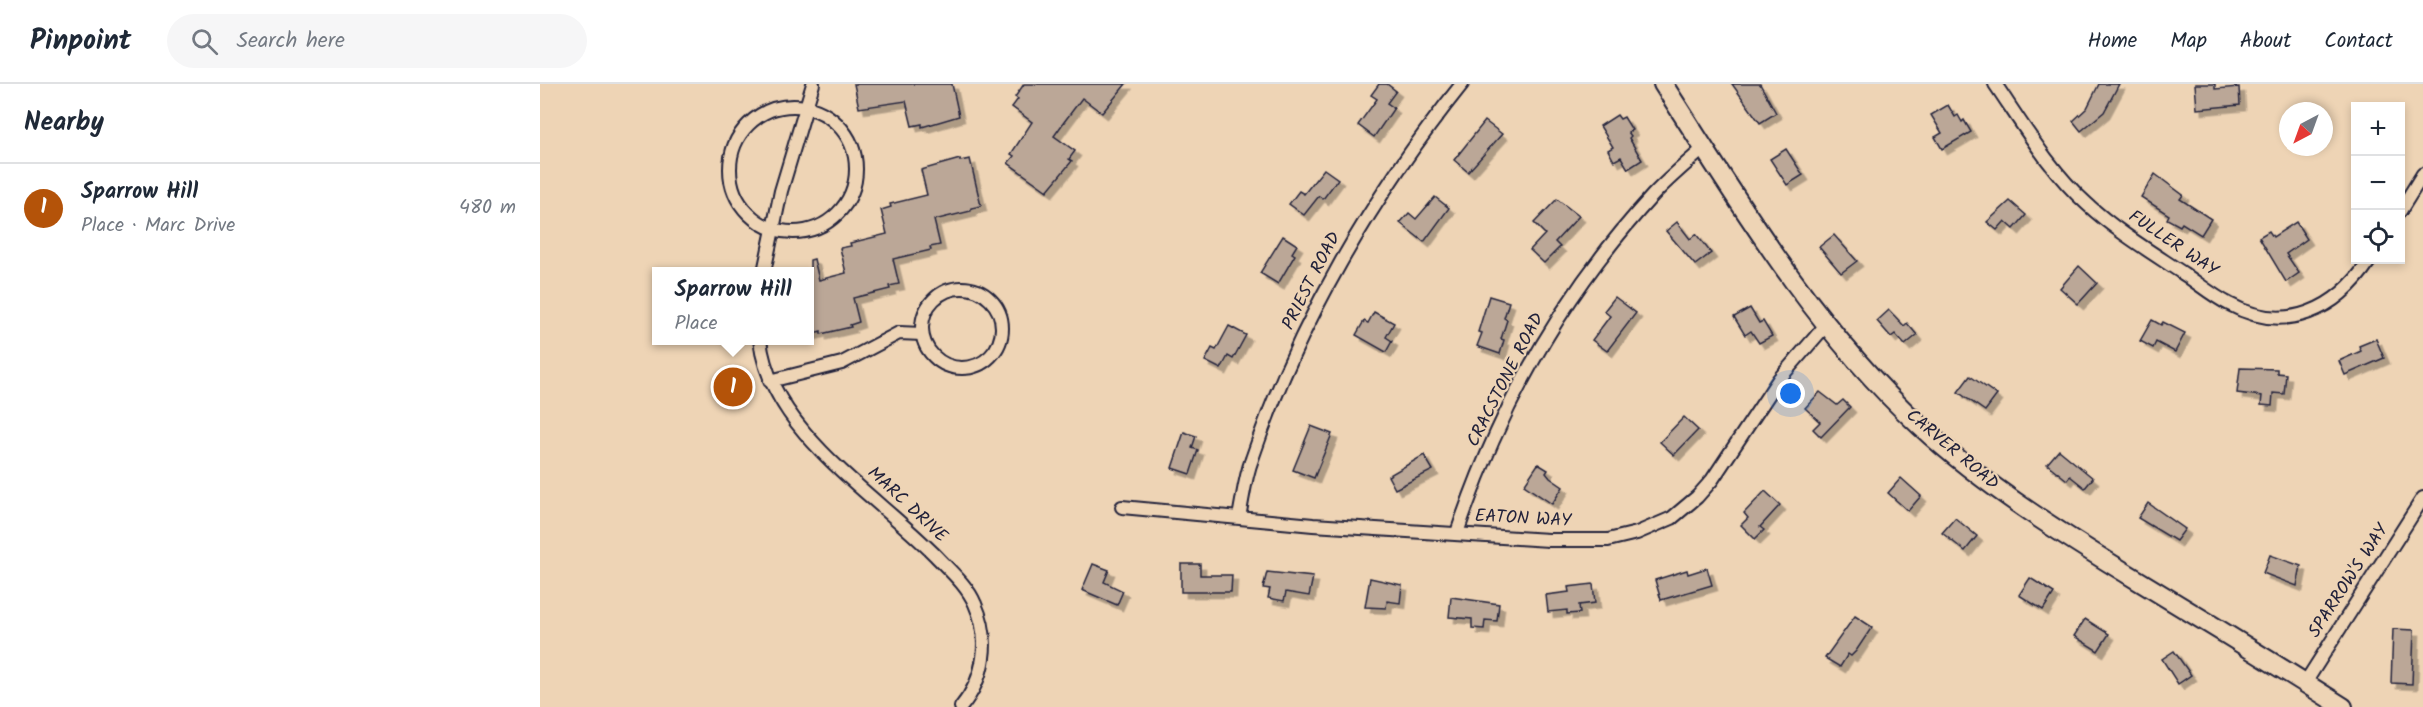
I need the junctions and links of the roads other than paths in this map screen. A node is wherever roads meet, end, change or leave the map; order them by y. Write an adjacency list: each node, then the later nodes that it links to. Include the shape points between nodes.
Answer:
1 (813, 84): 5 (street)
2 (1462, 84): 18 (street, PRIEST ROAD, via 1407,156 1350,245 1285,377 1251,460)
3 (1663, 84): 6 (street, CARVER ROAD)
4 (1995, 84): 10 (street, FULLER WAY, via 2045,157 2086,203 2131,239 2229,304 2258,315 2306,314 2346,290)
5 (805, 107): 9 (street); 9 (street, via 790,106 759,115 747,125 732,153 732,184 737,199 747,212); 9 (street, via 832,120 850,143 855,166 852,190 834,217 820,225 805,231)
6 (1704, 148): 12 (street, CARVER ROAD, via 1787,273); 19 (street, CRACSTONE ROAD, via 1654,193 1596,263 1545,336 1491,444)
7 (2423, 174): 8 (street)
8 (2401, 210)
9 (773, 229): 11 (street)
10 (2367, 264)
11 (765, 267)
12 (1827, 325): 19 (street, EATON WAY, via 1779,379 1712,480 1672,518 1608,540); 20 (street, CARVER ROAD, via 1920,426 1986,481 2067,537)
13 (922, 334): 13 (street, via 929,305 954,288 984,295 995,306 1001,321 996,347 984,360 968,367 951,366 935,357); 15 (street, via 899,333 842,363)
14 (761, 345): 15 (street, MARC DRIVE)
15 (770, 381): 21 (street, MARC DRIVE, via 806,435 941,561 975,604 984,636 984,653 977,681)
16 (2423, 498): 20 (street, SPARROW'S WAY)
17 (1122, 507): 18 (street, EATON WAY)
18 (1239, 517): 19 (street, EATON WAY)
19 (1457, 533)
20 (2305, 683): 22 (street, CARVER ROAD)
21 (961, 707)
22 (2343, 707)

